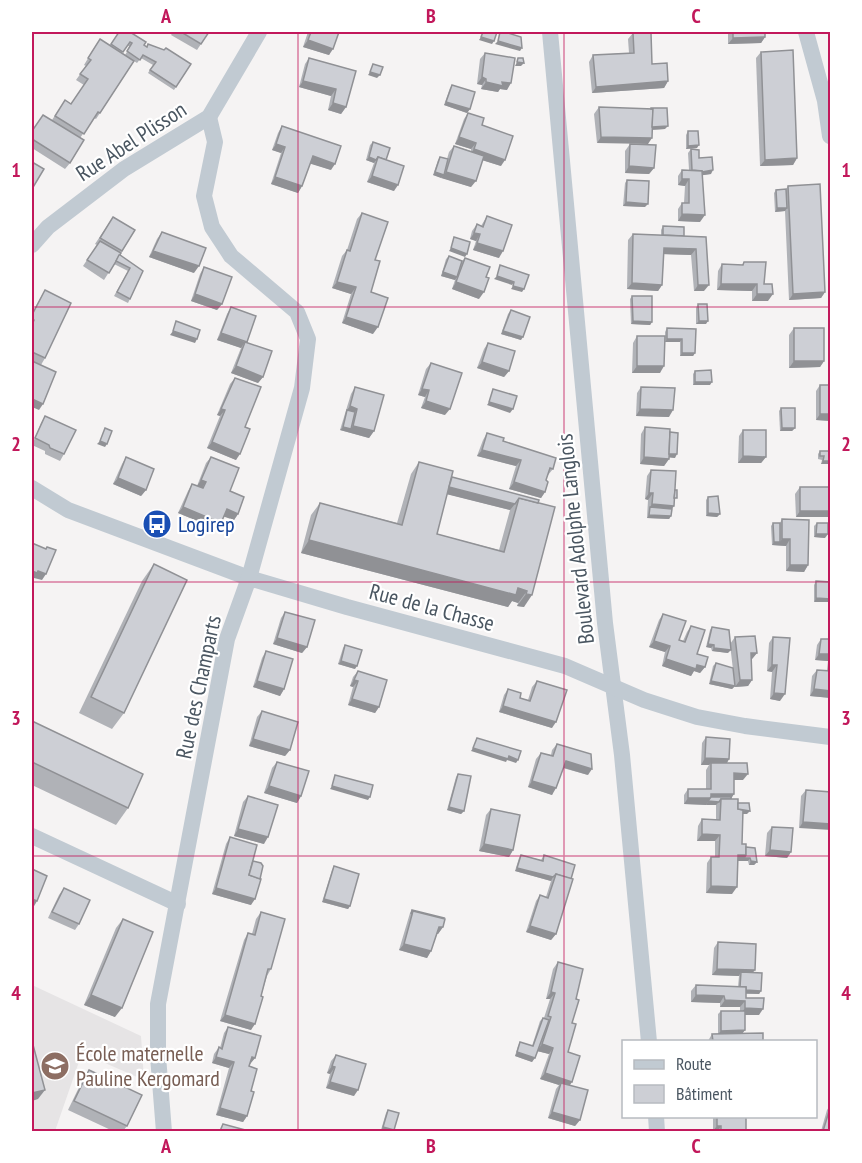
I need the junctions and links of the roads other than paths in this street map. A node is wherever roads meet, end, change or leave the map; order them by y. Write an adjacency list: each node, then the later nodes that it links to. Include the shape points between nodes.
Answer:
1 (259, 32): 4 (street, Rue Abel Plisson)
2 (550, 32): 9 (street, Boulevard Adolphe Langlois)
3 (806, 32): 5 (street)
4 (209, 117): 6 (street, Rue Abel Plisson, via 124,169 48,227); 8 (street, Rue des Champarts, via 215,142 204,196 212,227 231,256 297,312 308,339 302,388)
5 (831, 136)
6 (32, 245)
7 (32, 488): 8 (street, Rue de la Chasse, via 68,510)
8 (249, 578): 9 (street, Rue de la Chasse, via 565,666); 12 (street, Rue des Champarts, via 227,639)
9 (613, 687): 10 (street, Rue de la Chasse, via 697,717); 13 (street, Boulevard Adolphe Langlois)
10 (831, 737)
11 (32, 836): 12 (street)
12 (178, 904): 14 (street, Rue des Champarts, via 158,1004)
13 (649, 1040)
14 (164, 1131)

